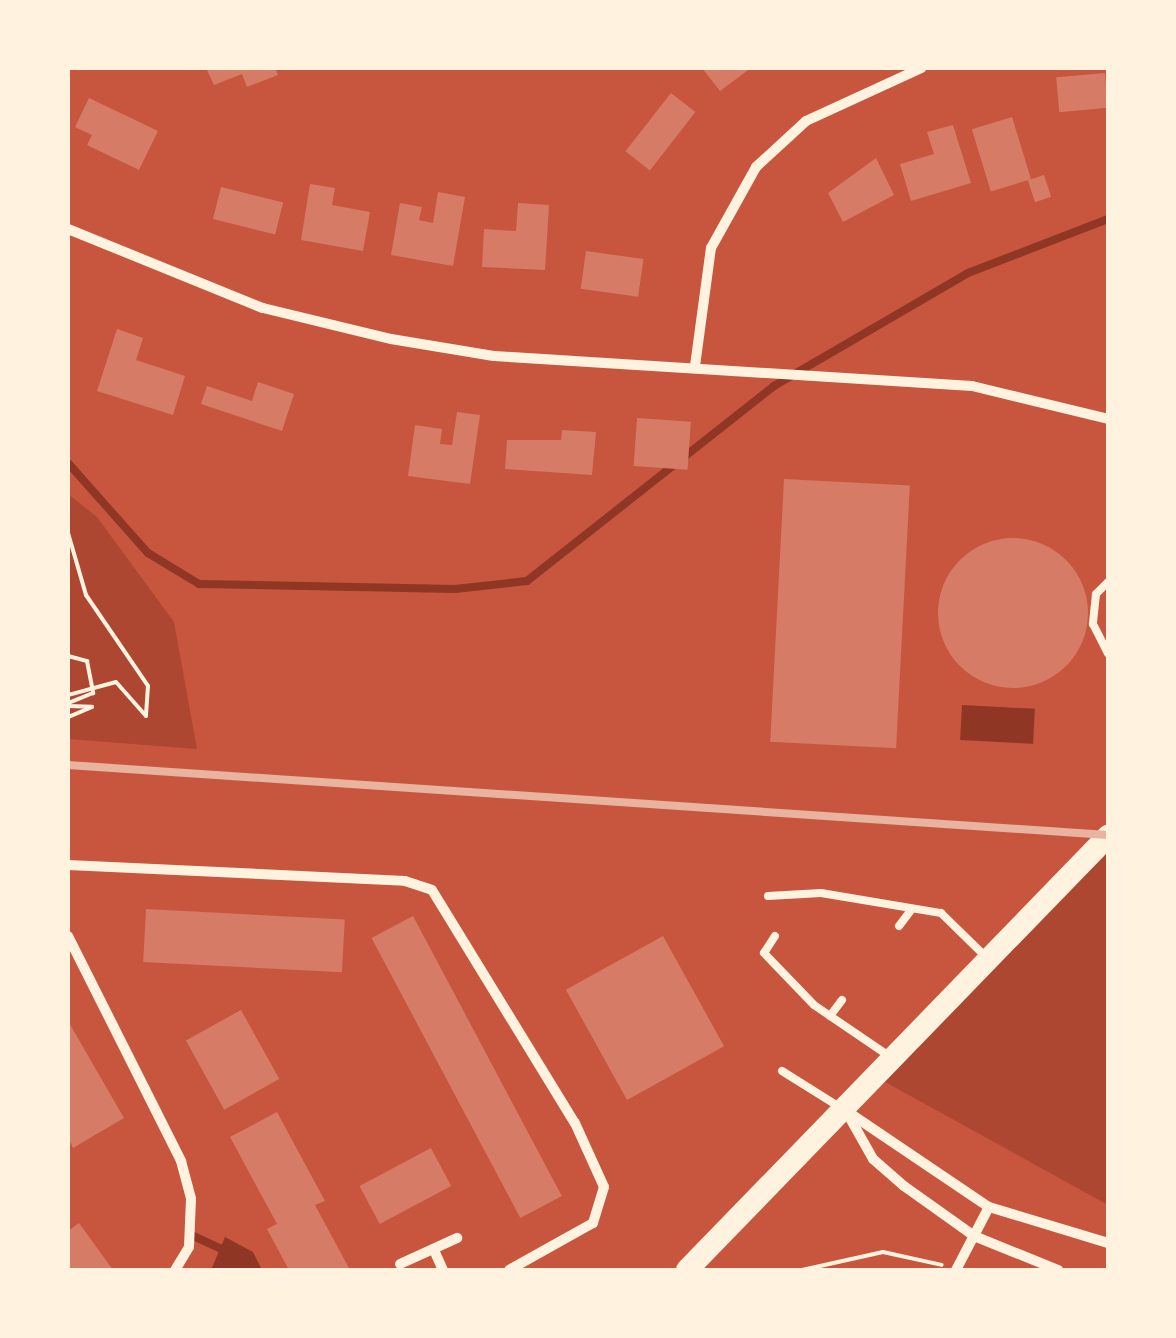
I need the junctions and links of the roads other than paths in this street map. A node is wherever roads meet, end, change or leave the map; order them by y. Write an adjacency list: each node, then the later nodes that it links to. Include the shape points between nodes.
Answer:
1 (922, 68): 3 (street, via 806,121 756,167 712,248)
2 (68, 229): 3 (street, via 181,279 336,328 494,356)
3 (695, 366): 4 (street, via 972,386)
4 (1108, 419)
5 (1108, 582): 6 (lane, via 1096,594 1093,624)
6 (1108, 653)
7 (1108, 836): 14 (main road)
8 (68, 865): 28 (street, via 404,881 432,890 575,1123 604,1186 594,1223)
9 (768, 896): 10 (lane, via 821,893)
10 (912, 909): 11 (lane); 14 (lane, via 942,913)
11 (899, 926)
12 (68, 936): 26 (street, via 181,1160 189,1247)
13 (775, 936): 16 (lane, via 764,953)
14 (990, 961): 17 (main road)
15 (842, 1000): 16 (lane)
16 (830, 1016): 17 (lane)
17 (893, 1059): 19 (main road)
18 (782, 1071): 19 (lane)
19 (845, 1110): 20 (street); 21 (street, via 880,1168); 29 (main road)
20 (989, 1207): 21 (street); 23 (street)
21 (974, 1236): 30 (street); 31 (street)
22 (457, 1238): 24 (street)
23 (1108, 1243)
24 (434, 1250): 25 (street); 27 (street)
25 (400, 1264)
26 (175, 1270)
27 (443, 1270)
28 (509, 1270)
29 (687, 1270)
30 (956, 1270)
31 (1058, 1270)

